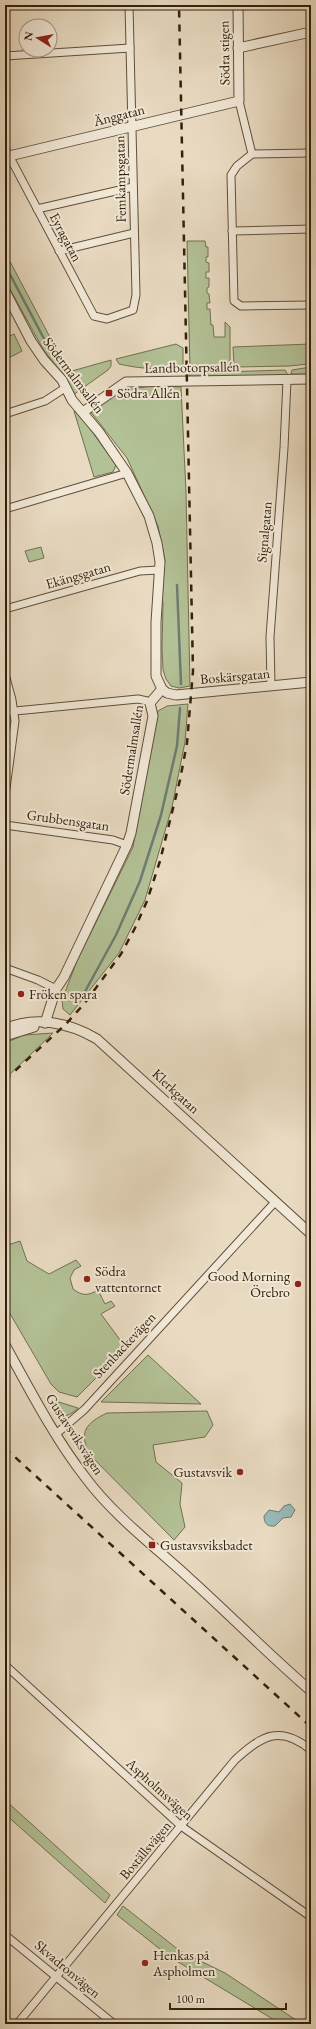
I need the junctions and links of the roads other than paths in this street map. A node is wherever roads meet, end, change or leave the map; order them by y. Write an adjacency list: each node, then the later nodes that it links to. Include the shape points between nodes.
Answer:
1 (129, 5): 4 (street, Femkampsgatan)
2 (238, 5): 5 (street, Södra stigen)
3 (311, 32): 5 (street)
4 (130, 48): 6 (street); 8 (street, Femkampsgatan)
5 (238, 48): 7 (street, Södra stigen)
6 (5, 56)
7 (239, 101): 8 (street, Änggatan); 11 (street)
8 (132, 126): 10 (street, Änggatan); 12 (street, Femkampsgatan)
9 (311, 153): 11 (street)
10 (6, 154): 13 (street, Eyragatan)
11 (252, 154): 15 (street, via 237,166 231,175)
12 (133, 187): 13 (street); 16 (street, Femkampsgatan)
13 (37, 209): 17 (street, Eyragatan)
14 (311, 229): 15 (street)
15 (232, 231): 19 (street, via 233,295 236,304)
16 (134, 233): 17 (street); 20 (street, Femkampsgatan, via 135,306 133,310)
17 (59, 252): 20 (street, Eyragatan, via 94,316 107,319)
18 (5, 291): 23 (street, Södermalmsallén, via 31,341 62,380)
19 (311, 305)
20 (117, 316)
21 (311, 379): 22 (street, Landbotorpsallén)
22 (287, 380): 24 (street, Landbotorpsallén, via 126,382); 32 (street, Signalgatan, via 270,636)
23 (65, 388): 24 (street, Södermalmsallén); 25 (street, via 45,401)
24 (83, 412): 26 (street, Södermalmsallén)
25 (5, 414)
26 (127, 473): 27 (street); 28 (street, Södermalmsallén, via 151,522 159,551)
27 (5, 509)
28 (160, 570): 29 (street, Ekängsgatan, via 140,571); 33 (street, Södermalmsallén, via 155,667)
29 (5, 609)
30 (5, 674): 36 (street)
31 (311, 682): 32 (street, Boskärsgatan)
32 (271, 686): 33 (street, Boskärsgatan, via 186,694 171,694)
33 (162, 689): 34 (street, Södermalmsallén)
34 (150, 703): 36 (street, via 138,699); 39 (street, Södermalmsallén, via 153,716)
35 (5, 712): 36 (street)
36 (14, 712): 37 (street)
37 (5, 796)
38 (5, 825): 39 (street, Grubbensgatan, via 113,840)
39 (127, 845): 41 (street, Södermalmsallén)
40 (5, 968): 41 (street)
41 (56, 989): 42 (street, Södermalmsallén)
42 (45, 1023): 43 (street, via 33,1022); 44 (street); 45 (street, Klerkgatan, via 73,1027 97,1039)
43 (5, 1030)
44 (5, 1036)
45 (275, 1202): 46 (street); 48 (street, Stenbackevägen, via 84,1409)
46 (311, 1234)
47 (5, 1345): 48 (street, Gustavsviksvägen)
48 (56, 1434): 50 (street, Gustavsviksvägen, via 85,1478 118,1514)
49 (5, 1665): 52 (street, Aspholmsvägen)
50 (311, 1691)
51 (311, 1750): 52 (street, Boställsvägen, via 298,1741 284,1736 267,1737 253,1743 235,1760)
52 (181, 1826): 53 (street, Aspholmsvägen); 55 (street, Boställsvägen)
53 (311, 1917)
54 (5, 1934): 55 (street, Skvadronvägen)
55 (57, 1977): 56 (street, Boställsvägen); 57 (street, Skvadronvägen)
56 (17, 2024)
57 (114, 2024)

